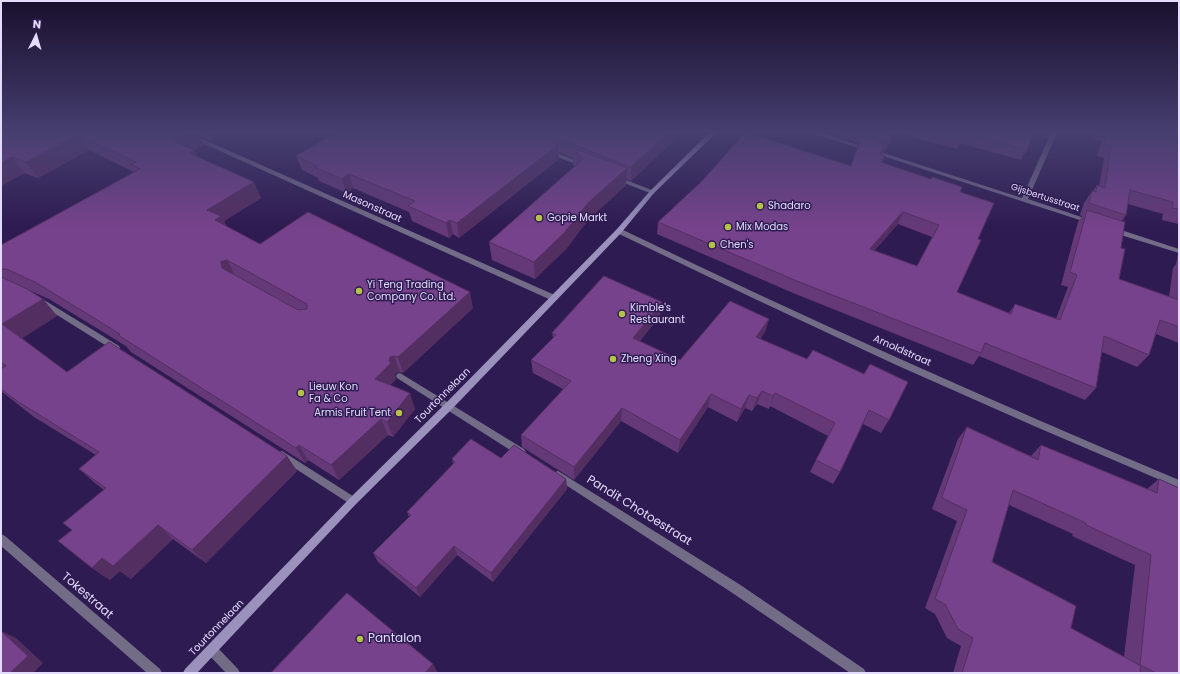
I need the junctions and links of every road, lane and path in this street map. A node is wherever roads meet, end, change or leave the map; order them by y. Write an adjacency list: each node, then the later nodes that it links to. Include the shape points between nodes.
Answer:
1 (252, 164): 15 (street, Masonstraat)
2 (580, 164): 6 (street)
3 (681, 164): 8 (street, Tourtonnelaan)
4 (910, 164): 9 (street, Gijsbertusstraat)
5 (1040, 164): 9 (street)
6 (587, 167)
7 (609, 175): 8 (street)
8 (652, 192): 12 (street, Tourtonnelaan)
9 (1024, 201): 10 (street, Gijsbertusstraat)
10 (1098, 225)
11 (1105, 227): 13 (street)
12 (619, 231): 15 (street, Tourtonnelaan); 22 (street, Arnoldstraat, via 770,304 1059,434)
13 (1179, 251)
14 (24, 292): 16 (street, via 45,302)
15 (554, 298): 18 (street, Tourtonnelaan)
16 (126, 354)
17 (400, 376): 18 (street)
18 (449, 406): 20 (street); 23 (street, Tourtonnelaan)
19 (272, 449): 23 (street)
20 (529, 457)
21 (549, 470): 29 (street, Pandit Chotoestraat, via 735,588)
22 (1179, 484)
23 (353, 501): 25 (street, Tourtonnelaan)
24 (1, 539): 26 (street, Tokestraat)
25 (212, 650): 27 (street, Tourtonnelaan); 28 (street)
26 (156, 673)
27 (189, 673)
28 (234, 673)
29 (860, 673)

